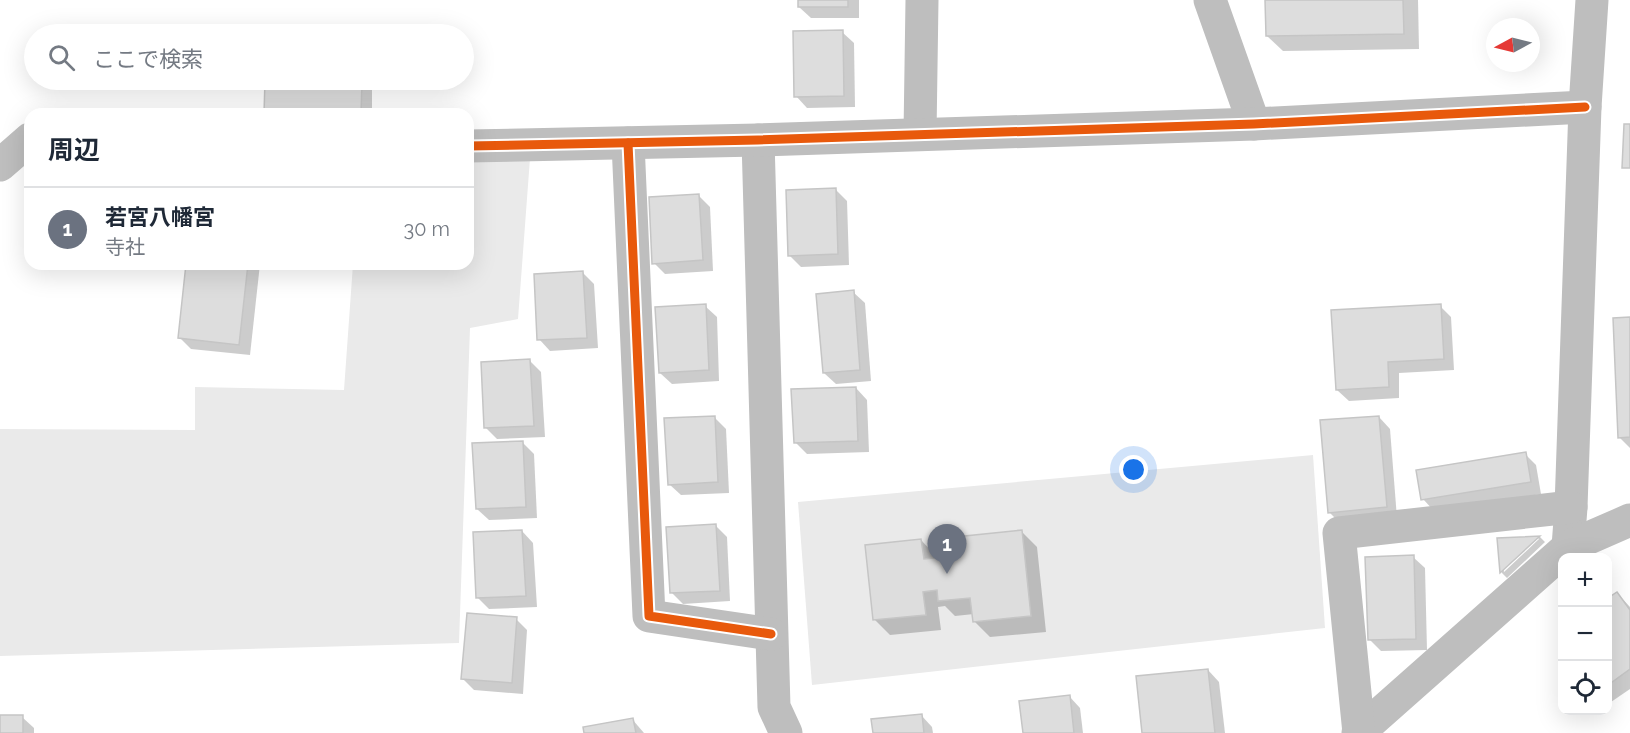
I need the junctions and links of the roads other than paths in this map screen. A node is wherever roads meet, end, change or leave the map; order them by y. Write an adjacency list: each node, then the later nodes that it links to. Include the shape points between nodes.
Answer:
1 (922, 0): 6 (street)
2 (1210, 0): 5 (street)
3 (1592, 0): 4 (street)
4 (1585, 108): 5 (street); 12 (street)
5 (1254, 124): 6 (street)
6 (920, 134): 7 (street)
7 (758, 140): 8 (street); 15 (street)
8 (627, 143): 10 (street); 15 (street, via 649,616)
9 (24, 144): 11 (street)
10 (474, 146)
11 (0, 165)
12 (1571, 507): 14 (street); 17 (street, via 1339,533)
13 (1630, 520): 14 (street)
14 (1568, 547): 17 (street)
15 (771, 634): 16 (street, via 774,707)
16 (786, 733)
17 (1359, 733)

